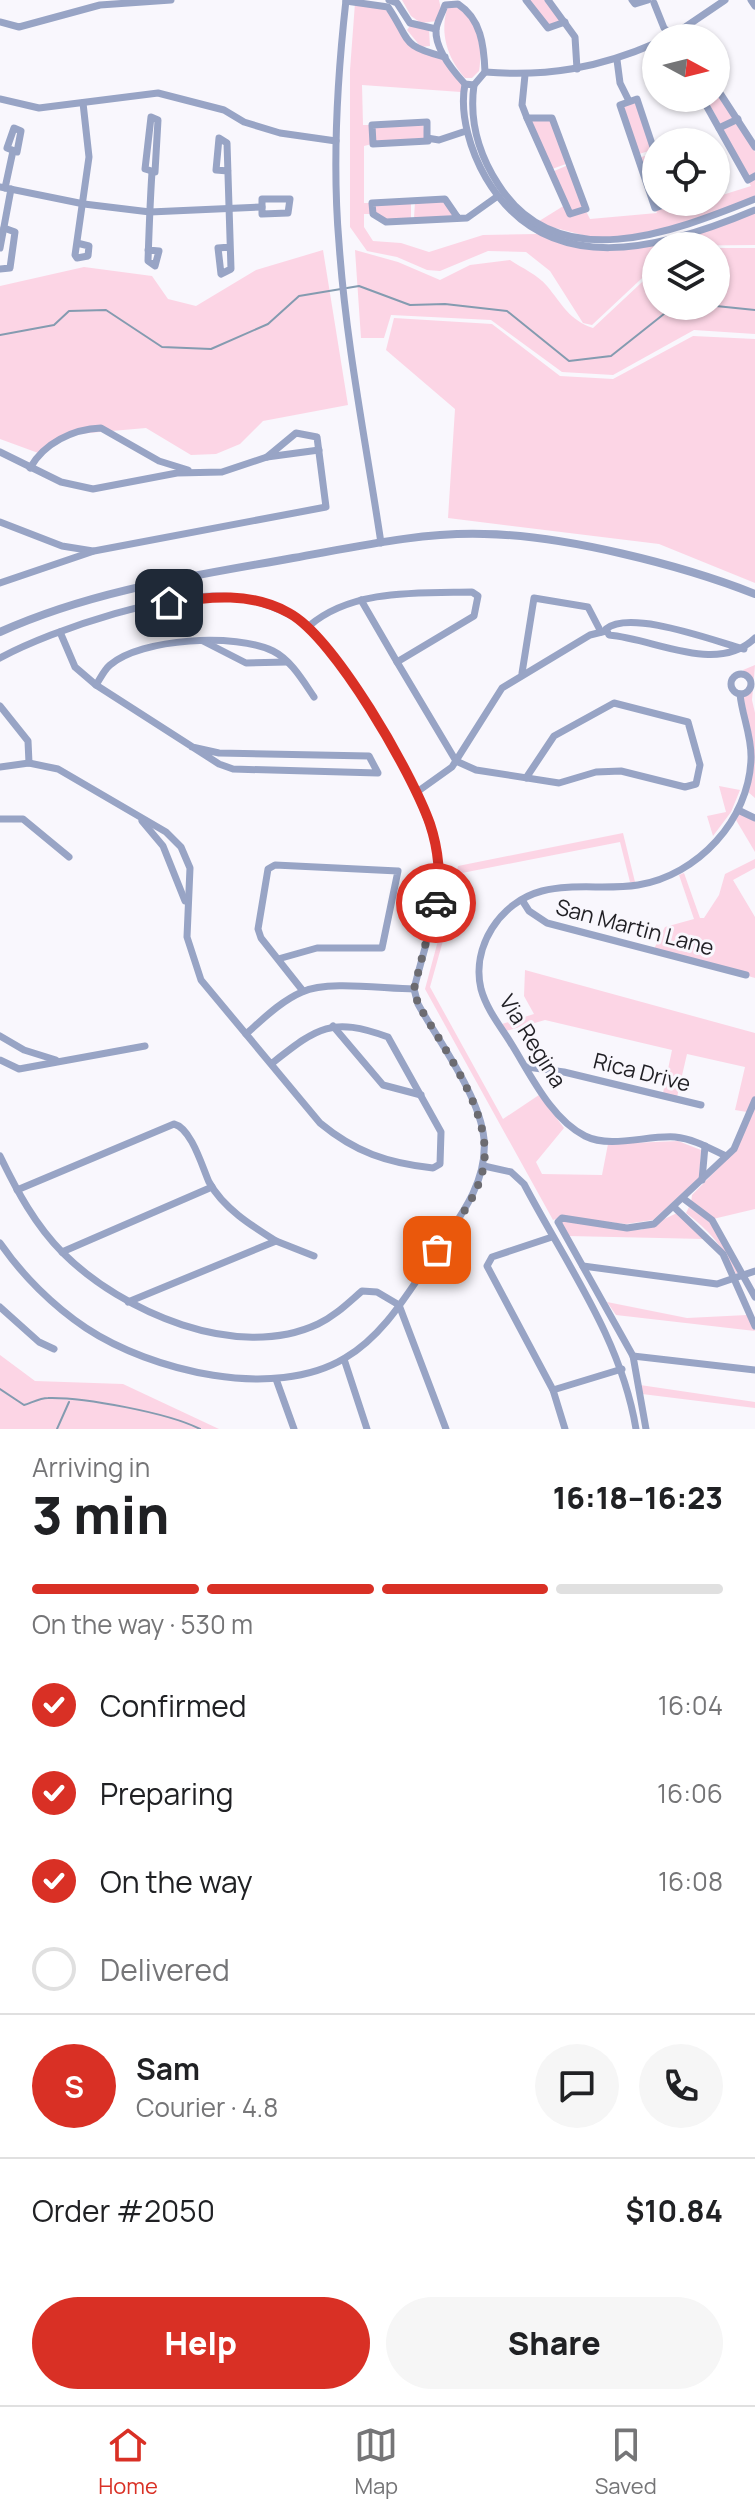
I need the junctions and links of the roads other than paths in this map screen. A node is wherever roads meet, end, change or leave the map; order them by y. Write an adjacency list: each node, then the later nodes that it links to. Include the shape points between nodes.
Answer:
1 (171, 0): 12 (street, via 100,5 19,27)
2 (346, 0): 17 (street, via 388,7); 38 (street)
3 (389, 0): 14 (street)
4 (526, 0): 13 (street, via 548,28)
5 (548, 0): 13 (street)
6 (632, 0): 9 (street)
7 (725, 0): 16 (street)
8 (751, 0): 11 (street)
9 (651, 1): 15 (street)
10 (444, 2): 18 (street); 23 (street, via 458,4 475,19)
11 (755, 6)
12 (0, 22)
13 (565, 22): 22 (street)
14 (410, 23): 17 (street); 18 (street)
15 (667, 24)
16 (689, 24)
17 (400, 29): 20 (street, via 415,49)
18 (436, 29): 20 (street)
19 (642, 50): 21 (street)
20 (445, 57): 25 (street)
21 (617, 63): 22 (street); 28 (street)
22 (577, 65): 24 (street)
23 (485, 72): 24 (street); 26 (street)
24 (525, 77): 32 (street)
25 (465, 84): 26 (street); 36 (street)
26 (474, 85): 36 (street)
27 (0, 99): 29 (street, via 39,108)
28 (628, 100): 34 (street, via 637,99); 43 (street, via 620,105)
29 (83, 103): 38 (street, via 158,93 224,110 280,133); 54 (street, via 89,157)
30 (730, 107): 33 (street)
31 (710, 112): 35 (street)
32 (526, 115): 44 (street, via 552,118); 47 (street)
33 (738, 119): 35 (street); 39 (street)
34 (646, 128)
35 (719, 128)
36 (468, 132): 37 (street); 51 (street, via 478,164)
37 (431, 138): 37 (street, via 427,122 372,125 373,144)
38 (336, 141): 78 (street, via 338,240 350,353)
39 (755, 147)
40 (730, 148): 49 (street, via 748,180)
41 (13, 151): 50 (street)
42 (642, 156): 43 (street)
43 (638, 157): 45 (street)
44 (569, 164): 47 (street); 47 (street, via 586,209 570,214)
45 (642, 169)
46 (228, 171): 56 (street)
47 (551, 171)
48 (152, 172): 48 (street, via 145,169 149,119 157,117 157,170); 58 (street)
49 (755, 176)
50 (5, 188): 54 (street); 61 (street)
51 (498, 196): 59 (street, via 467,218); 64 (street, via 524,224 567,245 600,249)
52 (755, 199): 62 (street)
53 (413, 201): 59 (street, via 445,199); 60 (street); 60 (street, via 372,203 373,214 386,222)
54 (84, 204): 58 (street); 65 (street)
55 (262, 207): 56 (street)
56 (229, 208): 58 (street); 66 (street)
57 (755, 210): 63 (street)
58 (150, 212): 68 (street)
59 (458, 218): 60 (street)
60 (413, 220)
61 (4, 228): 67 (street); 69 (street, via 15,232 10,268)
62 (664, 232)
63 (683, 232)
64 (642, 240)
65 (77, 243)
66 (230, 247)
67 (0, 248)
68 (148, 250)
69 (0, 269)
70 (319, 450): 72 (street); 72 (street, via 317,437 296,433); 80 (street, via 328,504 321,511)
71 (0, 452): 74 (street)
72 (267, 457): 75 (street, via 222,472)
73 (159, 461): 74 (street, via 107,430 90,429 66,435 38,455); 75 (street); 76 (street)
74 (30, 468): 76 (street, via 93,489)
75 (198, 472): 76 (street)
76 (157, 476)
77 (0, 522): 79 (street)
78 (381, 543): 83 (street, via 483,534 527,537 660,564); 86 (street, via 122,589)
79 (62, 546): 80 (street); 81 (street)
80 (94, 551): 81 (street)
81 (63, 563): 82 (street)
82 (0, 583)
83 (755, 594)
84 (361, 600): 85 (street, via 342,604); 94 (street); 94 (street, via 419,593 478,596 474,616)
85 (309, 626): 88 (street, via 266,603 232,596 147,607); 110 (street, via 335,655)
86 (1, 630)
87 (603, 631): 91 (street, via 716,656); 91 (street, via 623,622 659,625); 95 (street); 95 (street, via 588,607 534,598)
88 (60, 632): 92 (street); 97 (street, via 75,667)
89 (755, 638): 91 (street)
90 (200, 639): 93 (street, via 242,640); 93 (street, via 246,663); 97 (street, via 129,655 110,665)
91 (744, 649)
92 (0, 658)
93 (287, 662): 99 (street)
94 (397, 662): 104 (street)
95 (522, 673): 104 (street, via 502,688)
96 (752, 677): 98 (street, via 748,690); 98 (street, via 740,674 732,679 732,689)
97 (96, 685): 101 (street)
98 (740, 694): 111 (street, Via Regina, via 751,750 748,796)
99 (314, 697)
100 (0, 706): 105 (street, via 28,741)
101 (192, 747): 102 (street); 107 (street, via 233,769)
102 (259, 754): 103 (street); 107 (street)
103 (322, 755): 108 (street); 108 (street, via 369,756 378,773)
104 (456, 761): 109 (street, via 487,773); 110 (street)
105 (29, 763): 106 (street); 114 (street, via 84,782)
106 (0, 767)
107 (264, 769): 108 (street)
108 (325, 771)
109 (526, 778): 109 (street, via 559,783 621,771 691,787 700,765 688,722 614,703 554,736)
110 (417, 792): 120 (street, via 438,862 437,897)
111 (738, 810): 112 (street); 116 (street, Via Regina, via 716,844 671,874 630,886 543,890)
112 (755, 818)
113 (0, 819): 115 (street, via 23,819)
114 (140, 819): 117 (street, via 163,846); 117 (street, via 181,847 190,868)
115 (69, 857)
116 (522, 900): 119 (street, San Martin Lane, via 547,923); 129 (street, Via Regina, via 492,926 479,968 487,1007)
117 (186, 903): 123 (street, via 187,937 201,980)
118 (278, 959): 118 (street, via 258,929 268,869 289,865 398,871 382,948 317,948); 121 (street)
119 (746, 975)
120 (414, 989): 121 (street); 136 (street, via 478,1111)
121 (303, 991): 123 (street)
122 (333, 1026): 128 (street, via 315,1029); 130 (street, via 383,1085); 130 (street, via 388,1037)
123 (246, 1034): 128 (street)
124 (0, 1036): 127 (street)
125 (145, 1046): 127 (street)
126 (0, 1060): 127 (street, via 19,1069)
127 (59, 1060)
128 (271, 1064): 130 (street, via 320,1123 343,1142 385,1161 433,1168 440,1164 441,1132)
129 (527, 1067): 132 (street, Rica Drive); 133 (street, Via Regina, via 568,1125 587,1137 678,1137)
130 (421, 1095)
131 (755, 1100): 135 (street, via 742,1135)
132 (701, 1105)
133 (705, 1146): 135 (street, Via Regina); 137 (street)
134 (0, 1156): 139 (street)
135 (726, 1156): 137 (street)
136 (484, 1166): 142 (street, via 519,1177); 153 (street, via 469,1202)
137 (702, 1180): 140 (street)
138 (212, 1187): 139 (street, via 184,1129 174,1124); 143 (street, via 237,1214); 145 (street)
139 (17, 1190): 145 (street)
140 (684, 1199): 141 (street); 149 (street, via 712,1220)
141 (675, 1208): 147 (street, via 642,1227 562,1218 558,1223); 150 (street, via 710,1239)
142 (552, 1237): 159 (street); 162 (street, via 492,1257 487,1266)
143 (276, 1241): 146 (street); 152 (street)
144 (0, 1243): 161 (street, via 44,1295 85,1328 130,1352 235,1378)
145 (62, 1252): 152 (street)
146 (314, 1256)
147 (583, 1266): 150 (street, via 673,1280); 157 (street)
148 (755, 1271): 149 (street)
149 (746, 1276): 150 (street); 151 (street)
150 (736, 1280): 155 (street)
151 (755, 1297)
152 (127, 1303): 153 (street, via 181,1325 262,1336 293,1334 320,1323 362,1291 377,1292)
153 (399, 1305): 158 (street, via 375,1335); 165 (street)
154 (0, 1307): 156 (street)
155 (755, 1326)
156 (54, 1349)
157 (633, 1356): 160 (street); 168 (street)
158 (344, 1359): 161 (street); 164 (street)
159 (622, 1369): 162 (street); 167 (street)
160 (755, 1370)
161 (276, 1379): 163 (street)
162 (553, 1390): 166 (street)
163 (294, 1429)
164 (367, 1429)
165 (446, 1429)
166 (565, 1429)
167 (636, 1429)
168 (646, 1429)

